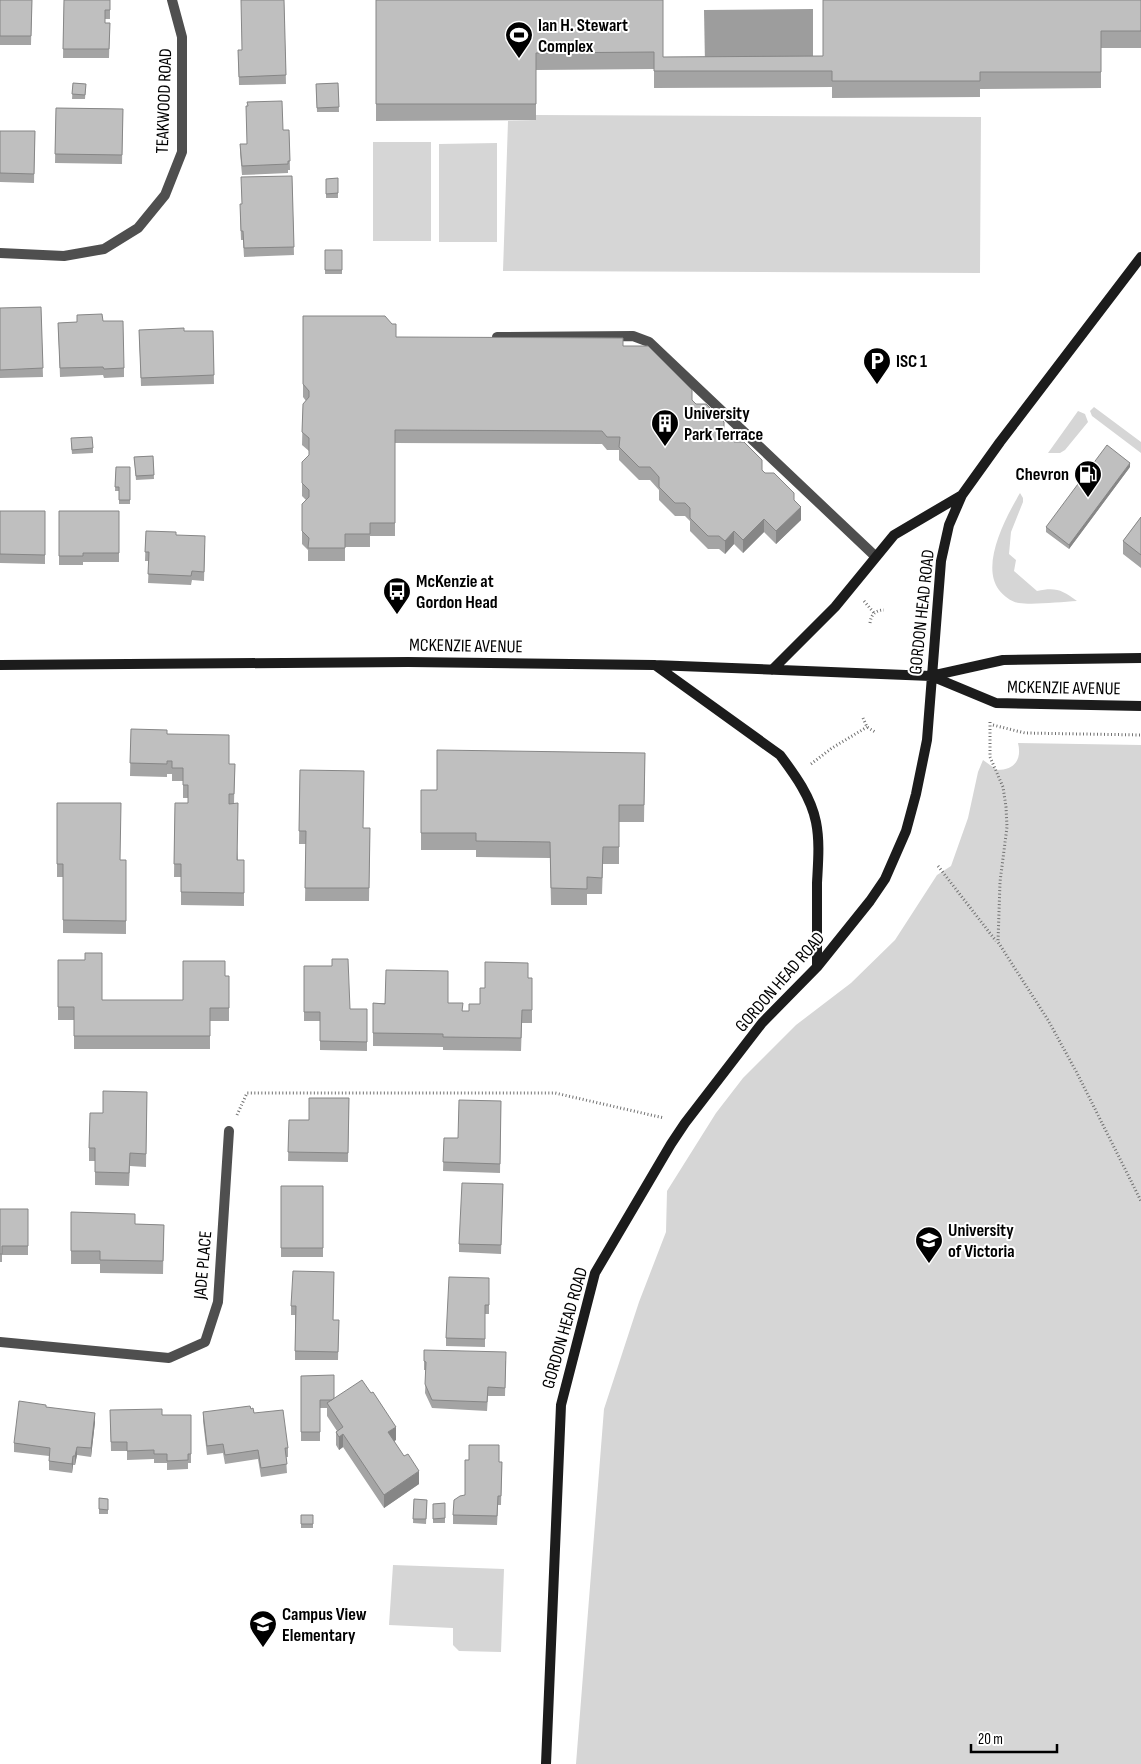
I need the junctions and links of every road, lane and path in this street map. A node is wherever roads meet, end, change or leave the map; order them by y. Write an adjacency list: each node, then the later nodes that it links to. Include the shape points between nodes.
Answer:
1 (172, 0): 2 (street, TEAKWOOD ROAD, via 182,37 182,152 165,195 138,228 104,249 64,256)
2 (0, 253)
3 (1141, 258): 5 (main road, GORDON HEAD ROAD)
4 (497, 337): 6 (street, via 633,336 649,342)
5 (962, 495): 6 (main road, via 894,535); 15 (main road, GORDON HEAD ROAD, via 949,525 941,561)
6 (875, 556): 14 (main road, via 835,607)
7 (859, 595): 9 (path)
8 (884, 610): 9 (path)
9 (874, 614): 10 (path)
10 (870, 623)
11 (1141, 658): 15 (main road, MCKENZIE AVENUE, via 1003,660)
12 (0, 665): 13 (main road, MCKENZIE AVENUE, via 398,662)
13 (654, 665): 14 (main road, MCKENZIE AVENUE); 24 (main road, via 780,755 802,787 816,822 819,847)
14 (772, 670): 15 (main road, MCKENZIE AVENUE)
15 (931, 676): 16 (main road, MCKENZIE AVENUE, via 996,703); 24 (main road, GORDON HEAD ROAD, via 927,740 906,831 870,902)
16 (1141, 706)
17 (863, 718): 18 (path)
18 (867, 727): 19 (path); 21 (path)
19 (875, 732)
20 (1141, 735): 23 (path, via 1025,732 990,724 990,756 1003,787 1007,827 1000,882)
21 (805, 768)
22 (938, 866): 23 (path)
23 (998, 942): 27 (path, via 1048,1020)
24 (816, 967): 25 (main road, GORDON HEAD ROAD, via 762,1023)
25 (685, 1123): 26 (path, via 555,1093 247,1094); 29 (main road, GORDON HEAD ROAD, via 595,1273 561,1404)
26 (229, 1131): 28 (street, JADE PLACE, via 218,1302 205,1342 169,1358)
27 (1141, 1201)
28 (0, 1342)
29 (546, 1764)

